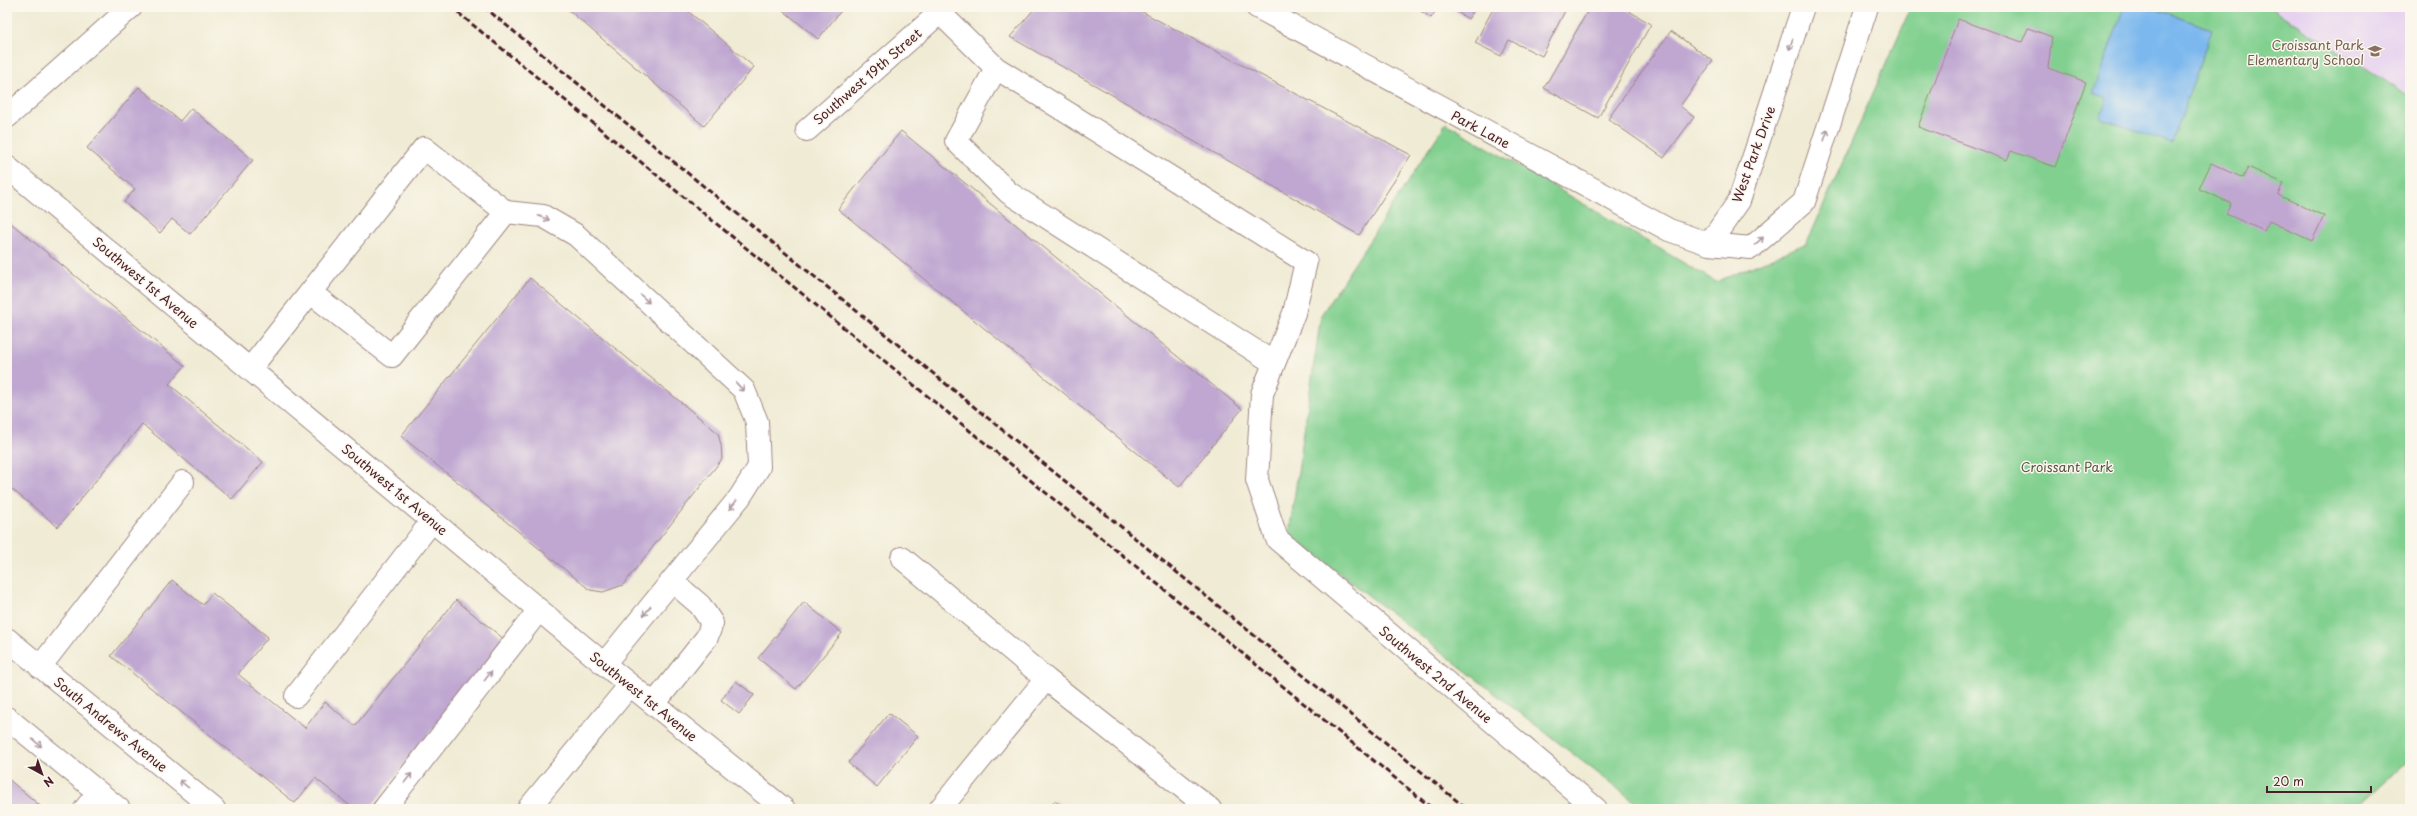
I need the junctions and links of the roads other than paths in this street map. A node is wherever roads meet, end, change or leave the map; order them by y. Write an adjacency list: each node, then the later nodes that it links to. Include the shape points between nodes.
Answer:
1 (131, 7): 7 (street)
2 (1257, 7): 11 (street, Park Lane, via 1662,227)
3 (1803, 7): 11 (street, West Park Drive, one-way to 11, via 1739,201)
4 (1867, 7): 11 (street, one-way to 4, via 1751,248 1804,202)
5 (943, 10): 6 (street); 8 (street, Southwest 19th Street)
6 (996, 68): 13 (street, via 1306,262 1294,313); 13 (street, via 956,141 1009,193)
7 (7, 117)
8 (807, 130)
9 (7, 167): 14 (street, Southwest 1st Avenue)
10 (506, 212): 12 (street, via 392,356); 12 (street, via 424,148); 18 (street, one-way to 18, via 543,216 576,235 744,390 757,422 759,467 740,497)
11 (1709, 244)
12 (311, 293): 14 (street)
13 (1274, 363): 36 (street, Southwest 2nd Avenue, via 1262,394 1257,480 1277,539)
14 (250, 369): 16 (street, Southwest 1st Avenue)
15 (184, 482): 22 (street)
16 (432, 521): 19 (street, Southwest 1st Avenue); 25 (street)
17 (902, 558): 23 (street)
18 (672, 581): 21 (street, one-way to 21); 26 (street, via 700,605 712,623 707,637)
19 (539, 610): 21 (street, Southwest 1st Avenue); 31 (street, one-way to 19)
20 (7, 639): 22 (street, South Andrews Avenue)
21 (604, 664): 24 (street, Southwest 1st Avenue)
22 (40, 667): 30 (street, South Andrews Avenue, one-way to 22)
23 (1046, 679): 34 (street); 35 (street)
24 (630, 685): 26 (street, Southwest 1st Avenue); 32 (street)
25 (296, 696)
26 (654, 704): 33 (street, Southwest 1st Avenue)
27 (7, 718): 28 (street, one-way to 28)
28 (92, 801): 29 (street)
29 (119, 809)
30 (214, 809)
31 (384, 809)
32 (528, 809)
33 (784, 809)
34 (940, 809)
35 (1210, 809)
36 (1596, 809)

